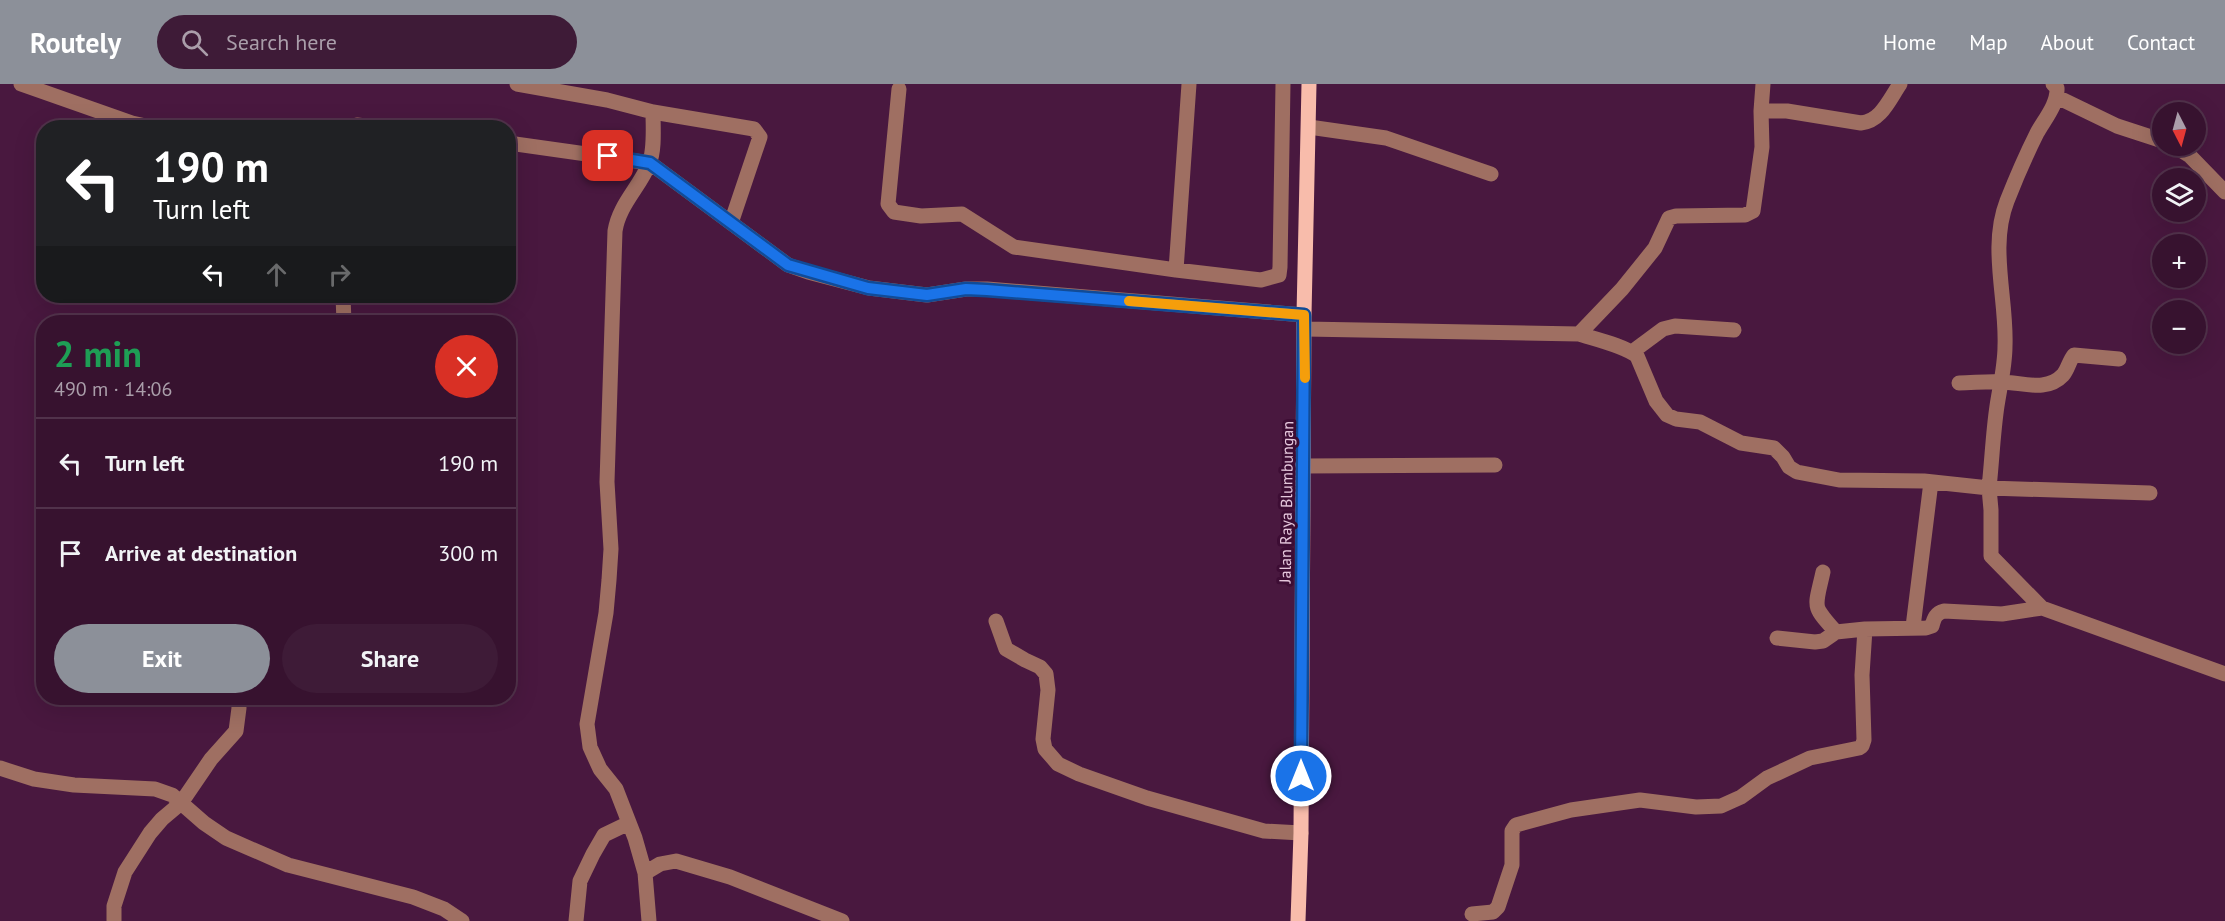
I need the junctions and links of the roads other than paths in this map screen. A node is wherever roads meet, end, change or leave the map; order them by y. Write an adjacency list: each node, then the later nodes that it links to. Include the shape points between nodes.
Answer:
1 (21, 84): 12 (street)
2 (518, 84): 11 (street, via 607,99)
3 (1189, 84): 21 (street)
4 (1283, 84): 21 (street, via 1279,275 1261,280)
5 (1310, 84): 13 (main road, Jalan Raya Blumbungan)
6 (1763, 84): 10 (street)
7 (1900, 84): 10 (street, via 1870,122)
8 (899, 89): 21 (street, via 888,204 894,212 921,216 962,214 1014,247)
9 (2055, 90): 14 (street, via 2117,126); 27 (street, via 2003,216 2000,290 2006,331)
10 (1761, 111): 24 (street, via 1762,147 1753,211 1745,215 1669,218 1655,248)
11 (653, 112): 17 (street); 20 (street, via 754,129 760,137)
12 (123, 120)
13 (1309, 127): 18 (street, via 1386,138); 22 (main road, Jalan Raya Blumbungan)
14 (2152, 137)
15 (516, 144): 17 (street)
16 (2190, 156): 19 (street)
17 (650, 163): 20 (street); 45 (street, via 622,210 615,231 607,482 610,569 587,724 590,747 600,769 616,789)
18 (1491, 174)
19 (2225, 192)
20 (731, 223): 22 (street, via 788,265 868,288 927,295 987,290)
21 (1176, 270)
22 (1305, 322): 24 (street); 30 (main road, Jalan Raya Blumbungan)
23 (1734, 330): 25 (street, via 1675,326 1663,329)
24 (1579, 333): 25 (street)
25 (1632, 352): 31 (street, via 1667,415 1700,422 1741,443 1774,448 1797,472 1839,480)
26 (2119, 359): 27 (street, via 2078,354 2056,380 2040,386)
27 (2001, 382): 28 (street); 32 (street)
28 (1959, 383)
29 (1495, 465): 30 (street)
30 (1304, 466): 46 (main road, Jalan Raya Blumbungan)
31 (1931, 482): 32 (street); 37 (street)
32 (1989, 488): 33 (street); 35 (street, via 1991,556)
33 (2150, 493)
34 (1823, 572): 39 (street, via 1815,605)
35 (2042, 608): 37 (street, via 2002,614 1944,611 1935,616 1932,626); 41 (street)
36 (996, 621): 46 (street, via 1006,649 1046,674 1043,739 1045,749 1058,764 1158,801 1264,831)
37 (1913, 627): 38 (street)
38 (1865, 629): 39 (street); 48 (street, via 1864,740 1859,748 1810,758 1721,806 1640,800 1571,810 1516,825 1512,831 1512,866 1498,907 1493,912)
39 (1836, 632): 40 (street, via 1815,642)
40 (1777, 638)
41 (2225, 674)
42 (239, 705): 44 (street, via 236,731)
43 (0, 768): 44 (street, via 34,779 74,785 155,789)
44 (181, 803): 49 (street, via 150,833 125,872 114,906); 50 (street, via 226,838 288,866 413,897)
45 (629, 823): 47 (street); 51 (street, via 604,835 593,854 580,881)
46 (1301, 833): 54 (main road, Jalan Raya Blumbungan)
47 (645, 873): 52 (street); 53 (street, via 676,861 730,877)
48 (1472, 914)
49 (114, 921)
50 (462, 921)
51 (576, 921)
52 (649, 921)
53 (842, 921)
54 (1298, 921)

